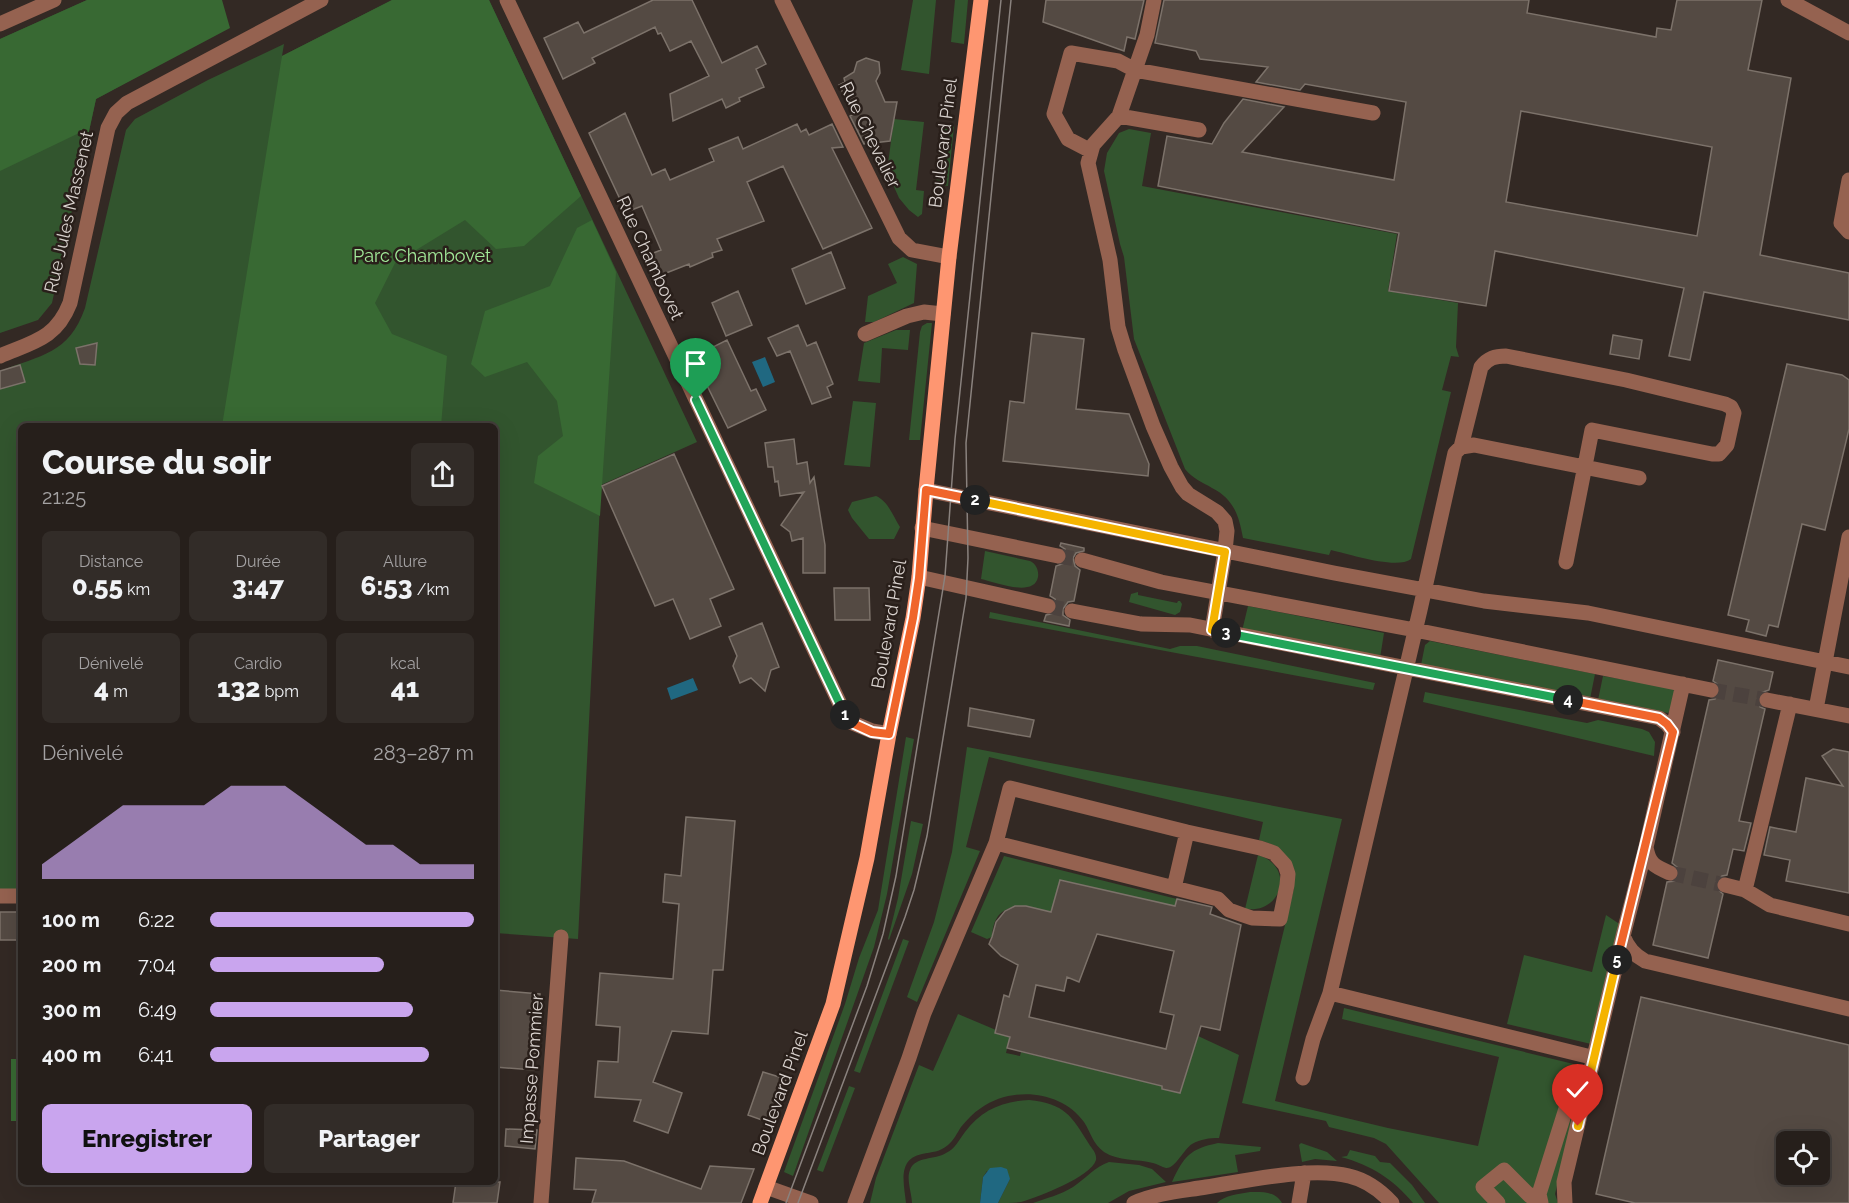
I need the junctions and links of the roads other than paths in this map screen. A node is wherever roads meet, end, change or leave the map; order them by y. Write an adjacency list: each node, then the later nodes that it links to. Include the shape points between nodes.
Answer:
1 (54, 0): 8 (street)
2 (321, 0): 20 (street, Rue Jules Massenet, via 116,112 108,128 65,314 49,334)
3 (507, 0): 48 (street, Rue Chambovet, via 848,721 872,732)
4 (782, 0): 17 (street, Rue Chevalier, via 899,238 912,250)
5 (981, 0): 17 (main road, Boulevard Pinel)
6 (1154, 0): 10 (street)
7 (1788, 0): 9 (street)
8 (0, 24)
9 (1849, 33)
10 (1135, 70): 11 (street); 12 (street); 14 (street, via 1118,61 1071,53 1054,114 1068,139)
11 (1373, 113)
12 (1119, 116): 13 (street); 14 (street)
13 (1199, 130)
14 (1091, 151): 27 (street, via 1088,163 1125,350 1153,426 1182,487 1225,520)
15 (1849, 180): 16 (street, via 1841,223)
16 (1849, 232)
17 (949, 256): 18 (main road, Boulevard Pinel)
18 (943, 314): 19 (street, via 924,312 907,316); 24 (main road, Boulevard Pinel)
19 (865, 334)
20 (0, 356)
21 (1461, 447): 22 (street, via 1474,445); 22 (street, via 1481,367 1494,356 1657,387 1725,404 1734,412 1727,445 1719,454 1592,430); 32 (street, via 1453,459)
22 (1584, 467): 23 (street); 30 (street)
23 (1639, 478)
24 (926, 490): 25 (main road, Boulevard Pinel); 27 (street)
25 (922, 528): 28 (street); 31 (main road, Boulevard Pinel)
26 (1849, 537): 38 (street)
27 (1225, 552): 32 (street); 33 (street)
28 (1058, 556)
29 (1082, 560): 33 (street)
30 (1566, 562)
31 (919, 578): 34 (street); 48 (main road, Boulevard Pinel)
32 (1424, 590): 37 (street); 38 (street, via 1508,605 1588,613)
33 (1217, 593): 36 (street); 37 (street)
34 (1048, 606)
35 (1072, 611): 36 (street, via 1141,624)
36 (1212, 630): 40 (street)
37 (1415, 630): 40 (street); 41 (street)
38 (1825, 662): 39 (street); 45 (street)
39 (1849, 667)
40 (1407, 668): 47 (street, via 1659,718); 61 (street)
41 (1683, 684): 42 (street); 47 (street)
42 (1711, 690)
43 (1767, 700): 44 (street)
44 (1790, 704): 45 (street); 55 (street)
45 (1816, 710): 46 (street)
46 (1849, 716)
47 (1673, 732): 51 (street)
48 (889, 734): 66 (main road, Boulevard Pinel, via 867,858 833,1004)
49 (1187, 832): 50 (street, via 1010,788); 54 (street); 54 (street, via 1274,854 1288,874 1280,919 1252,918 1229,910 1218,899)
50 (996, 843): 54 (street); 72 (street, via 924,1013)
51 (1646, 847): 52 (street, via 1654,866); 59 (street)
52 (1670, 873)
53 (1725, 885): 55 (street)
54 (1174, 888)
55 (1745, 890): 58 (street, via 1770,905)
56 (0, 896): 57 (street)
57 (18, 896)
58 (1849, 924)
59 (1623, 936): 62 (street, via 1628,948 1645,961); 63 (street)
60 (561, 938): 69 (street, Impasse Pommier)
61 (1330, 993): 63 (street); 64 (street)
62 (1849, 1009)
63 (1589, 1063): 68 (street, via 1575,1080); 78 (street, via 1564,1182)
64 (1303, 1078)
65 (1304, 1173): 67 (street); 75 (street); 76 (street, via 1350,1176 1375,1188)
66 (766, 1187): 70 (main road, Boulevard Pinel); 71 (street)
67 (1197, 1189): 73 (street); 74 (street)
68 (1540, 1198): 77 (street, via 1530,1196 1504,1170 1483,1187)
69 (541, 1203)
70 (760, 1203)
71 (811, 1203)
72 (855, 1203)
73 (1134, 1203)
74 (1207, 1203)
75 (1299, 1203)
76 (1392, 1203)
77 (1498, 1203)
78 (1565, 1203)

